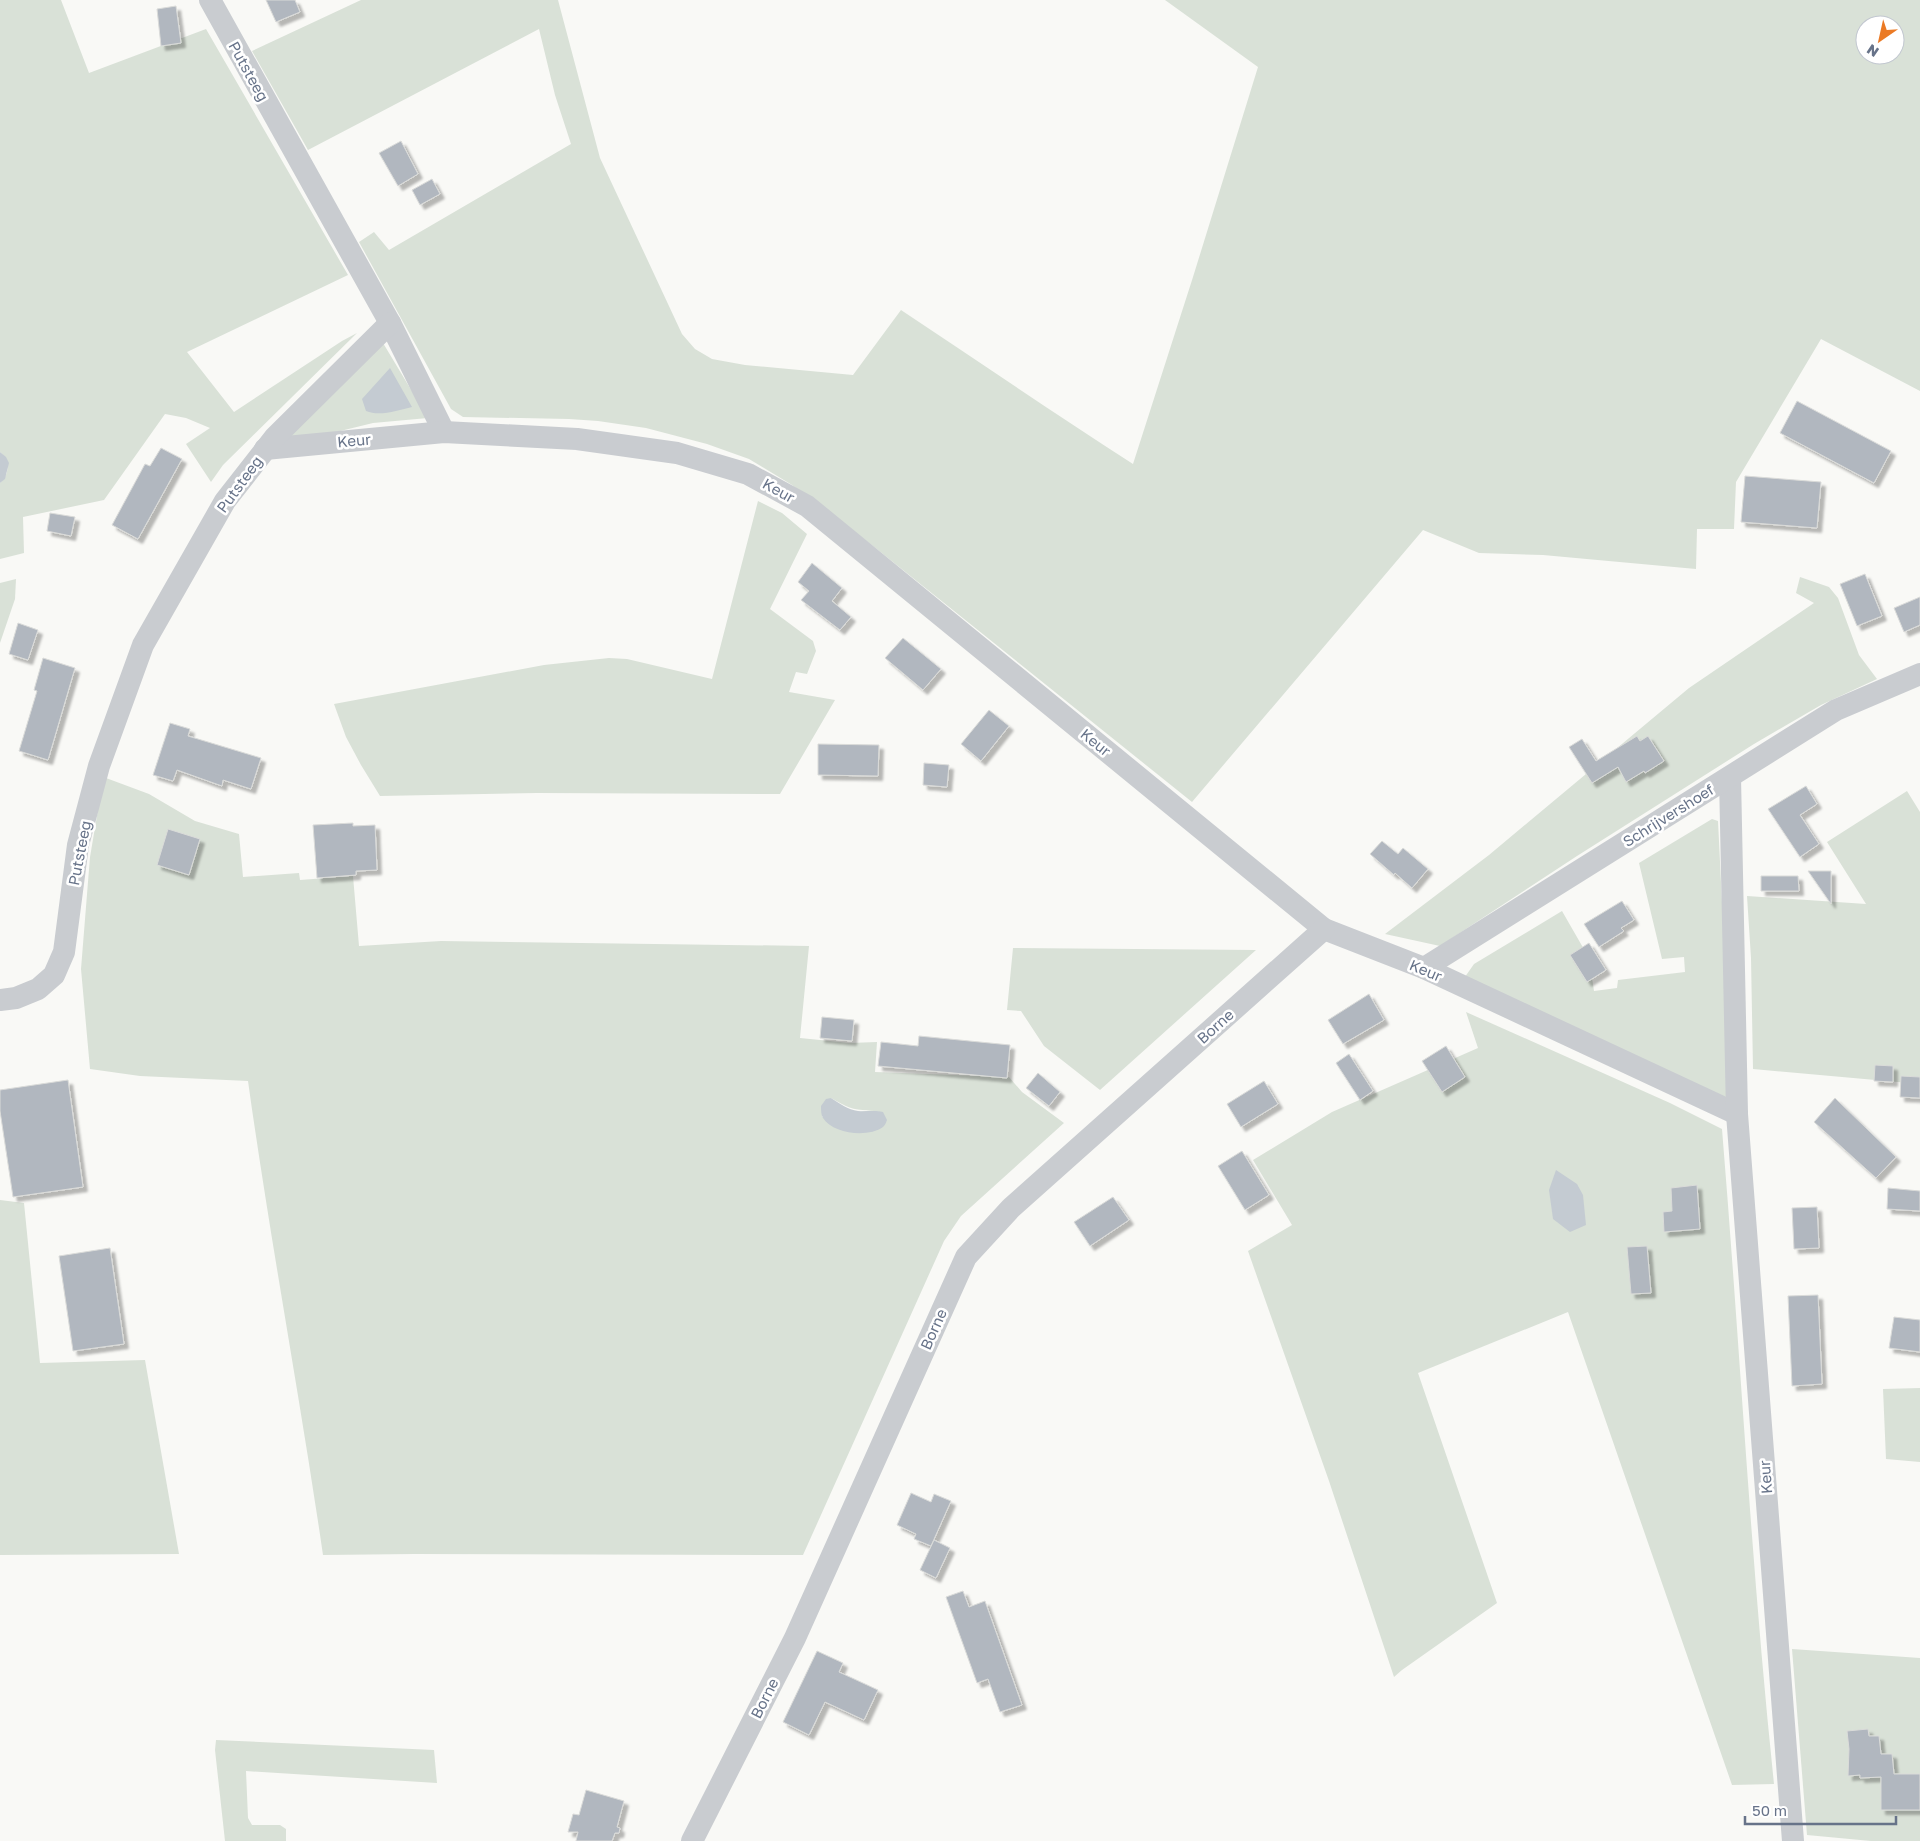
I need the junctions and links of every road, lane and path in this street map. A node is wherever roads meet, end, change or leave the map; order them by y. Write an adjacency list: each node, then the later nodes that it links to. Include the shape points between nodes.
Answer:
1 (210, 0): 2 (street, Putsteeg)
2 (390, 323): 3 (street); 4 (street, Putsteeg)
3 (444, 432): 4 (street, Keur); 7 (street, Keur, via 577,439 677,453 748,474 807,506)
4 (264, 449): 9 (street, Putsteeg, via 225,501 143,645 99,766 78,845 64,952 54,974 38,989 16,998)
5 (1920, 674): 6 (street, Schrijvershoef, via 1836,710)
6 (1730, 777): 8 (street, Schrijvershoef); 10 (street, Keur)
7 (1324, 929): 8 (street, Keur); 11 (street, Borne, via 1011,1208 966,1257 795,1638)
8 (1424, 968): 10 (street, Keur)
9 (0, 1000)
10 (1737, 1114): 12 (street, Keur)
11 (692, 1841)
12 (1793, 1841)

